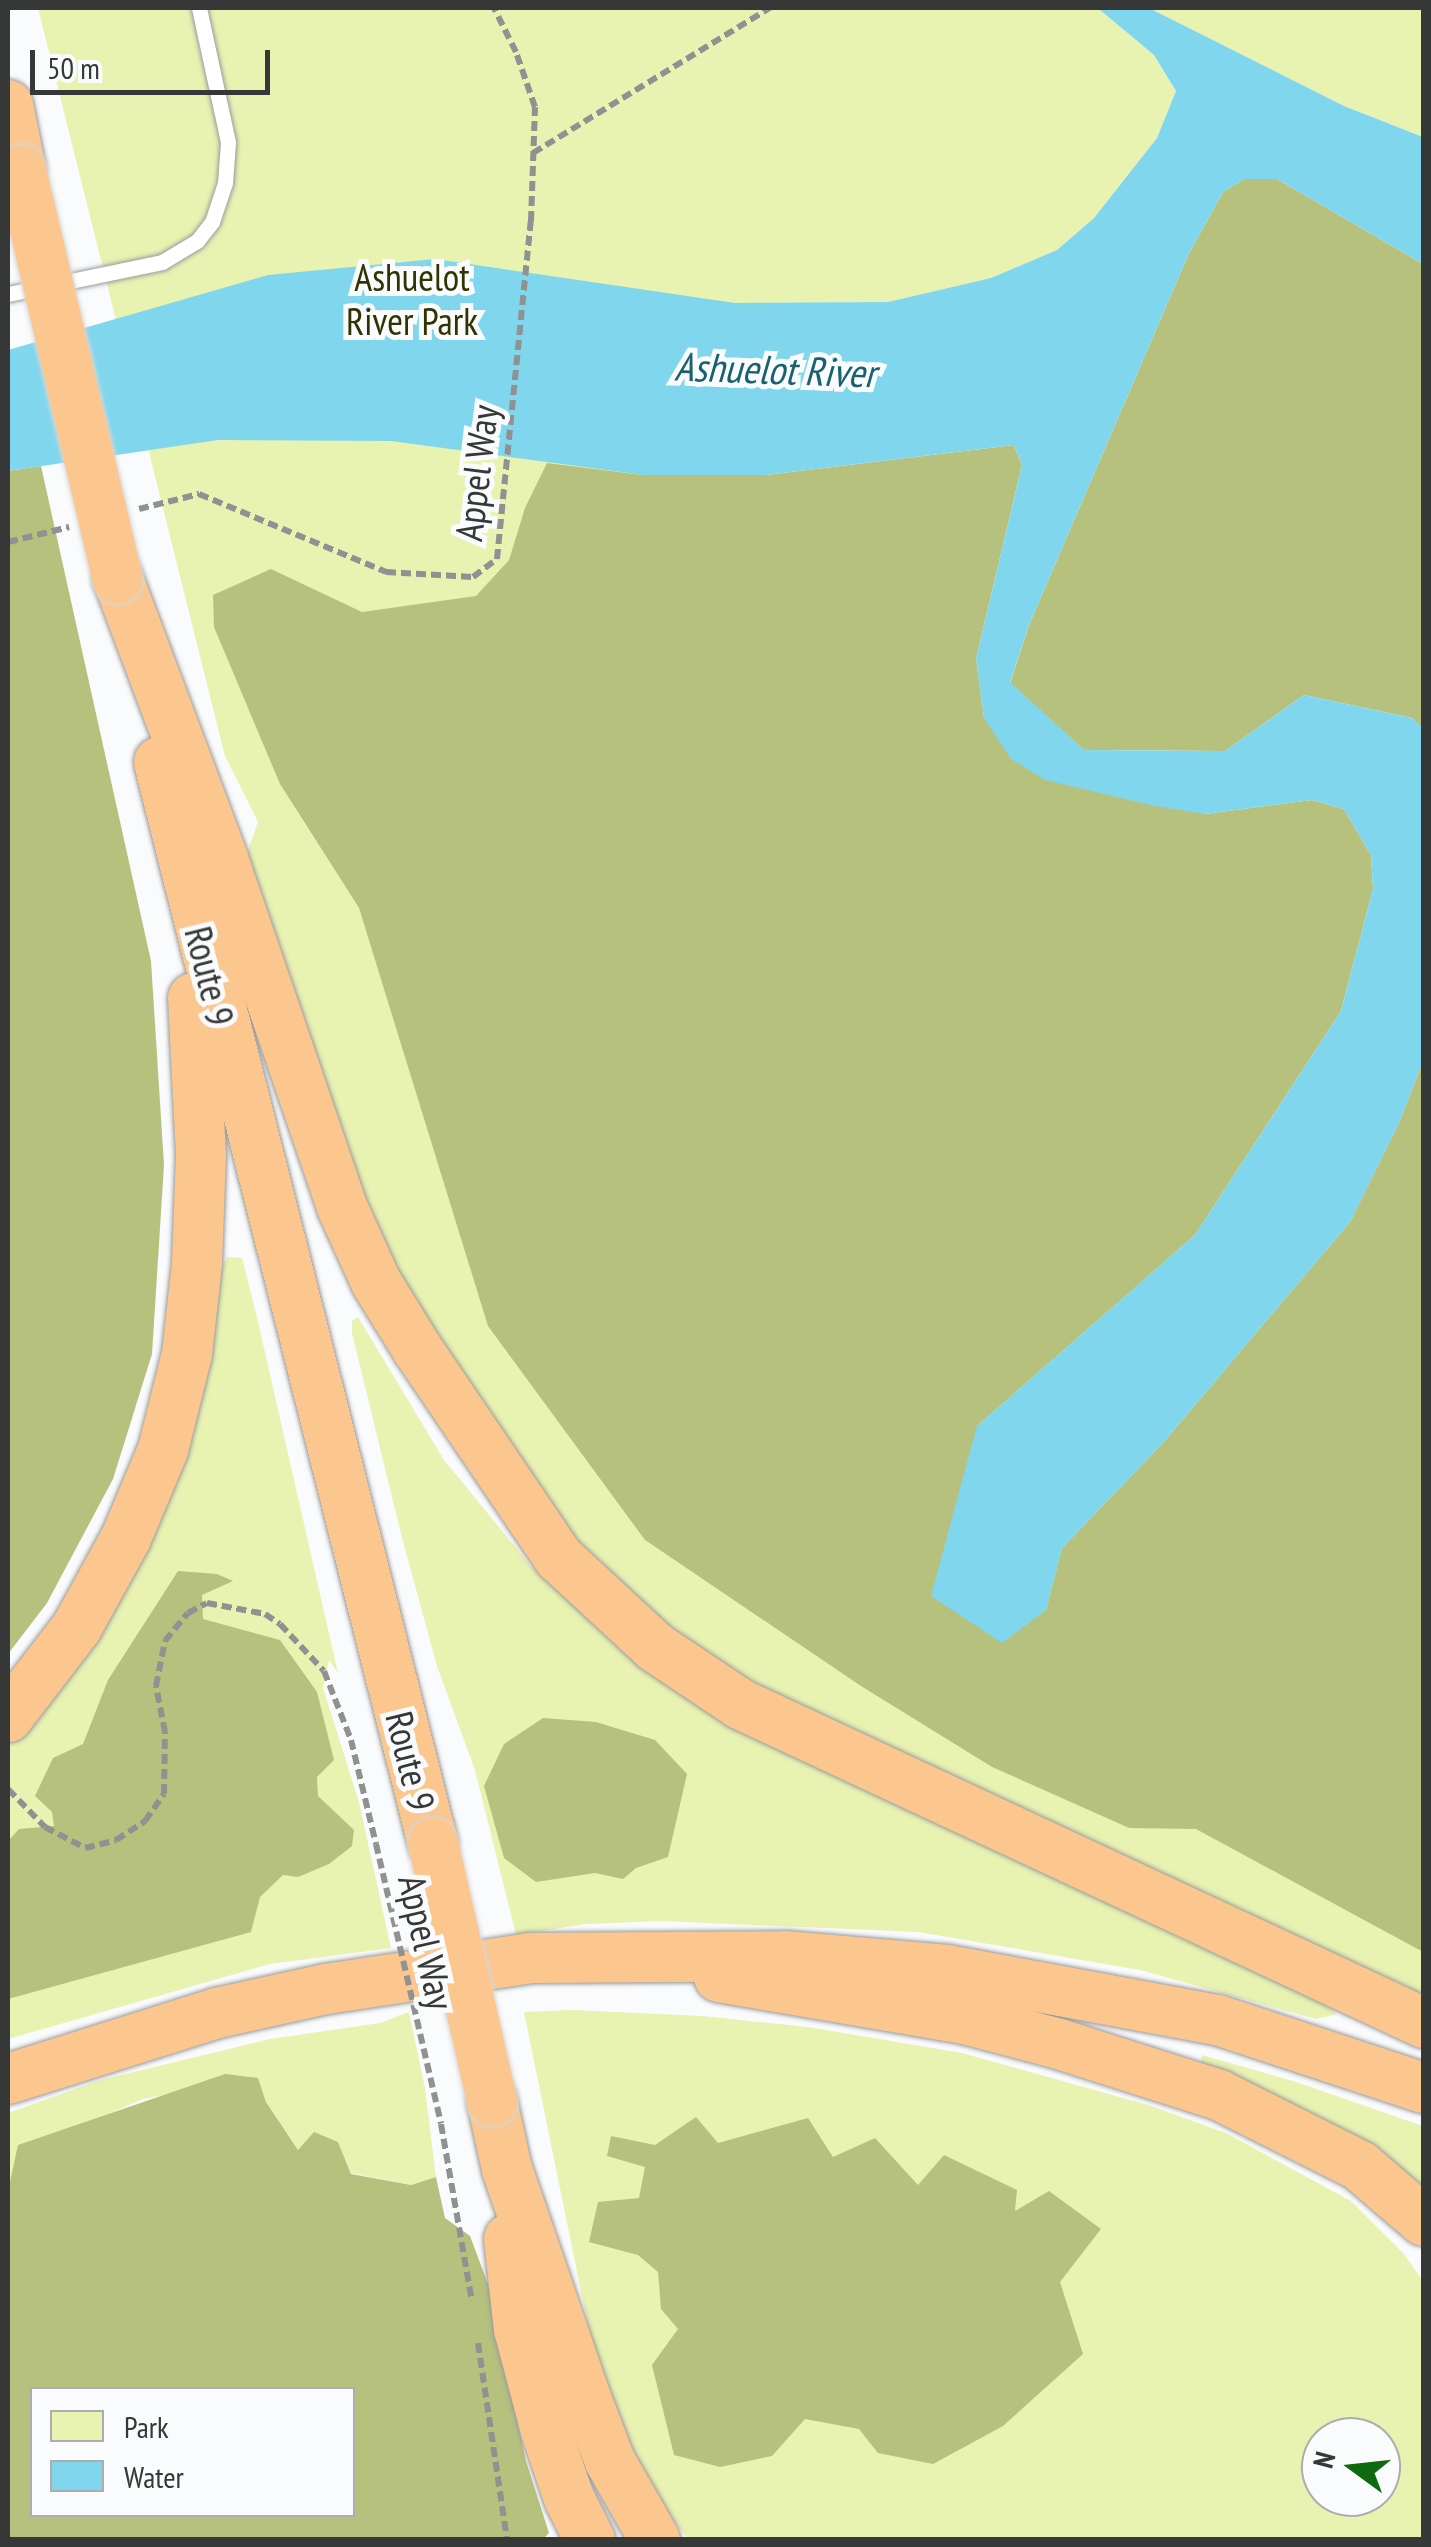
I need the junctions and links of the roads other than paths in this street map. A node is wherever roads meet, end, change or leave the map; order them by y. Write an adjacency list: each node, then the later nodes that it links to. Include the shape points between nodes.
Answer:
1 (200, 8): 3 (lane, via 228,142 226,183 212,222 197,241 162,262)
2 (8, 105): 4 (highway, Route 9, bridge)
3 (8, 294)
4 (118, 579): 5 (highway, Route 9); 8 (highway, via 342,1208 418,1350 559,1558 655,1648 740,1704)
5 (186, 883): 6 (highway, via 200,1156 186,1354 162,1450 126,1538 77,1627); 11 (highway, Route 9, bridge, via 432,1843)
6 (8, 1717)
7 (622, 1956): 9 (highway, via 530,1958 326,1989 217,2014); 10 (highway, via 785,1956 1056,1988 1218,2020); 12 (highway, via 790,1992 966,2019 1150,2072 1219,2095 1360,2166)
8 (1424, 2023)
9 (8, 2079)
10 (1424, 2088)
11 (507, 2168): 13 (highway, via 519,2329 558,2464); 14 (highway, via 610,2461)
12 (1424, 2221)
13 (590, 2540)
14 (655, 2540)

